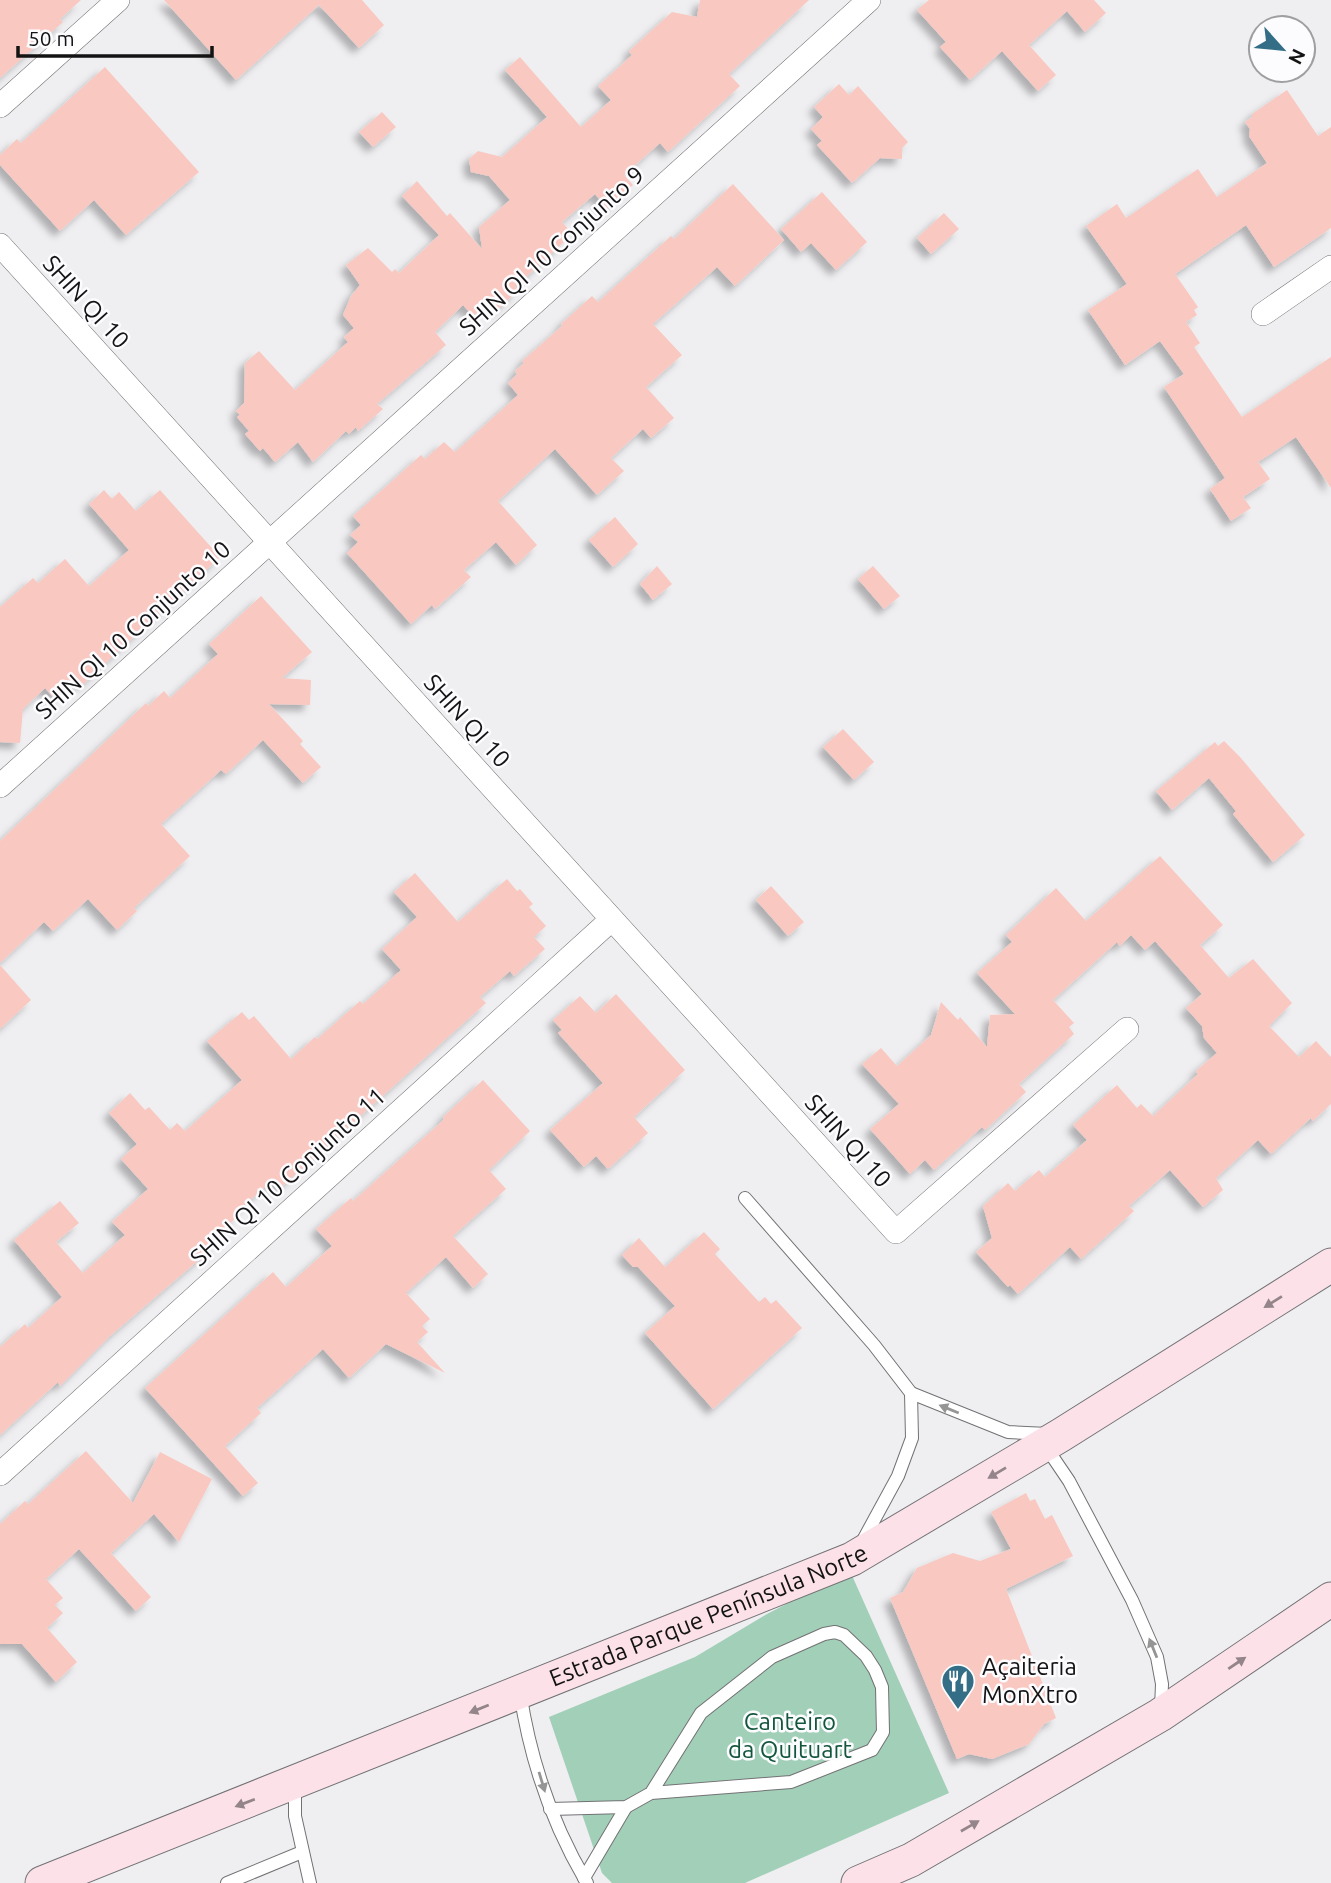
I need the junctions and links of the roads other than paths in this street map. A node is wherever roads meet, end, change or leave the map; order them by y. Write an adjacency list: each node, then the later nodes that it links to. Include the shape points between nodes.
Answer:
1 (118, 0): 3 (street)
2 (869, 0): 7 (street, SHIN QI 10 Conjunto 9)
3 (0, 106)
4 (0, 245): 7 (street, SHIN QI 10)
5 (1331, 267): 6 (street)
6 (1263, 314)
7 (271, 542): 8 (street, SHIN QI 10 Conjunto 10); 9 (street, SHIN QI 10)
8 (0, 786)
9 (611, 920): 10 (street, SHIN QI 10, via 897,1232); 15 (street, SHIN QI 10 Conjunto 11)
10 (1127, 1029)
11 (745, 1198): 13 (lane)
12 (1331, 1265): 14 (main road, Estrada Parque Península Norte, one-way to 14)
13 (911, 1393): 14 (lane, one-way to 13, via 1008,1432); 16 (lane, via 912,1438 898,1476)
14 (1054, 1440): 16 (main road, Estrada Parque Península Norte, one-way to 16); 19 (lane, one-way to 14, via 1162,1684 1157,1657 1069,1480)
15 (0, 1474)
16 (852, 1559): 18 (main road, Estrada Parque Península Norte)
17 (1331, 1599): 19 (main road, one-way to 17)
18 (520, 1692): 20 (main road, Estrada Parque Península Norte, one-way to 20); 23 (lane, one-way to 23)
19 (1160, 1715): 29 (main road, one-way to 19, via 911,1860)
20 (295, 1784): 24 (lane); 26 (main road, Estrada Parque Península Norte, one-way to 26)
21 (651, 1793): 21 (lane, via 791,1782 872,1750 884,1724 882,1687 875,1670 844,1635 835,1632 772,1657 701,1713); 22 (lane)
22 (626, 1807): 23 (lane); 25 (lane)
23 (550, 1809): 25 (lane)
24 (302, 1852): 27 (lane); 28 (lane)
25 (585, 1881)
26 (42, 1883)
27 (227, 1883)
28 (310, 1883)
29 (858, 1883)

